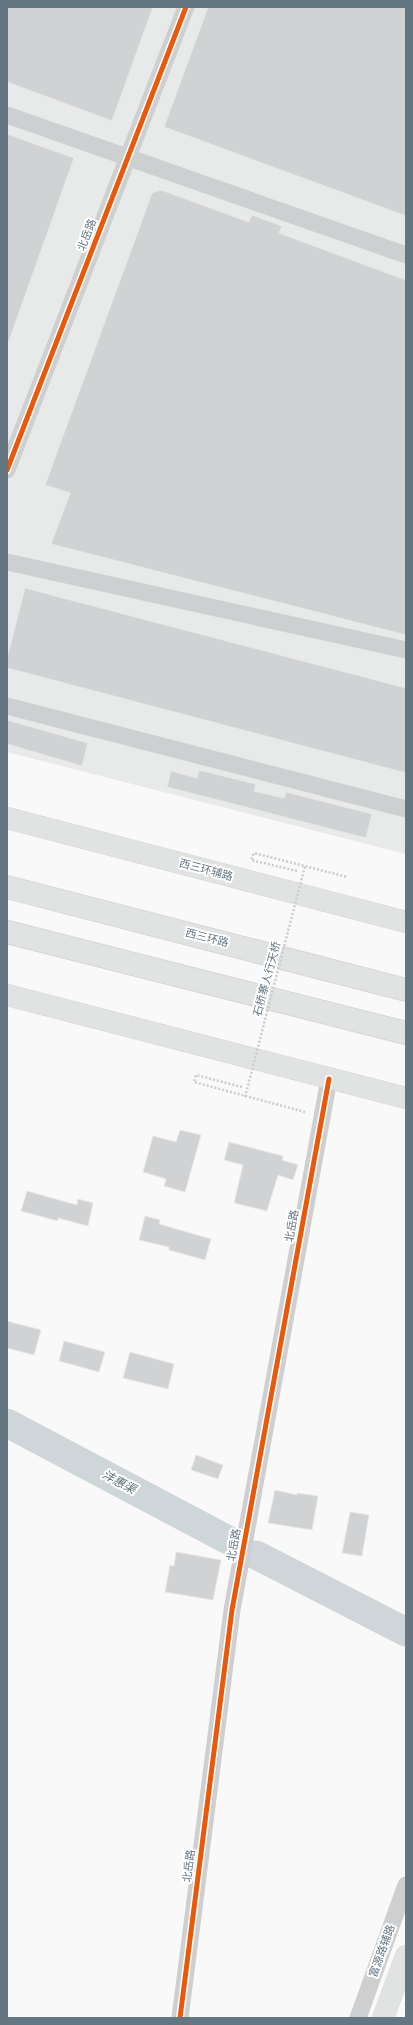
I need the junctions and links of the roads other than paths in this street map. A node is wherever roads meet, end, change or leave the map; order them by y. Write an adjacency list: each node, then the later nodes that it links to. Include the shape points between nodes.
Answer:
1 (186, 7): 3 (street, 北岳路)
2 (7, 115): 3 (street)
3 (128, 158): 4 (street); 5 (street, 北岳路)
4 (406, 255)
5 (7, 470)
6 (7, 562): 7 (street)
7 (406, 650)
8 (7, 706): 9 (street)
9 (406, 809)
10 (7, 818): 12 (main road, 西三环辅路)
11 (7, 887): 14 (highway, 西三环路)
12 (406, 922)
13 (7, 932): 16 (highway)
14 (406, 990)
15 (7, 995): 17 (main road)
16 (406, 1033)
17 (329, 1079): 18 (main road); 21 (street, 北岳路, via 232,1610)
18 (406, 1098)
19 (406, 1885): 22 (street, 富源路辅路)
20 (406, 1956): 23 (main road)
21 (180, 2018)
22 (358, 2018)
23 (384, 2018)

